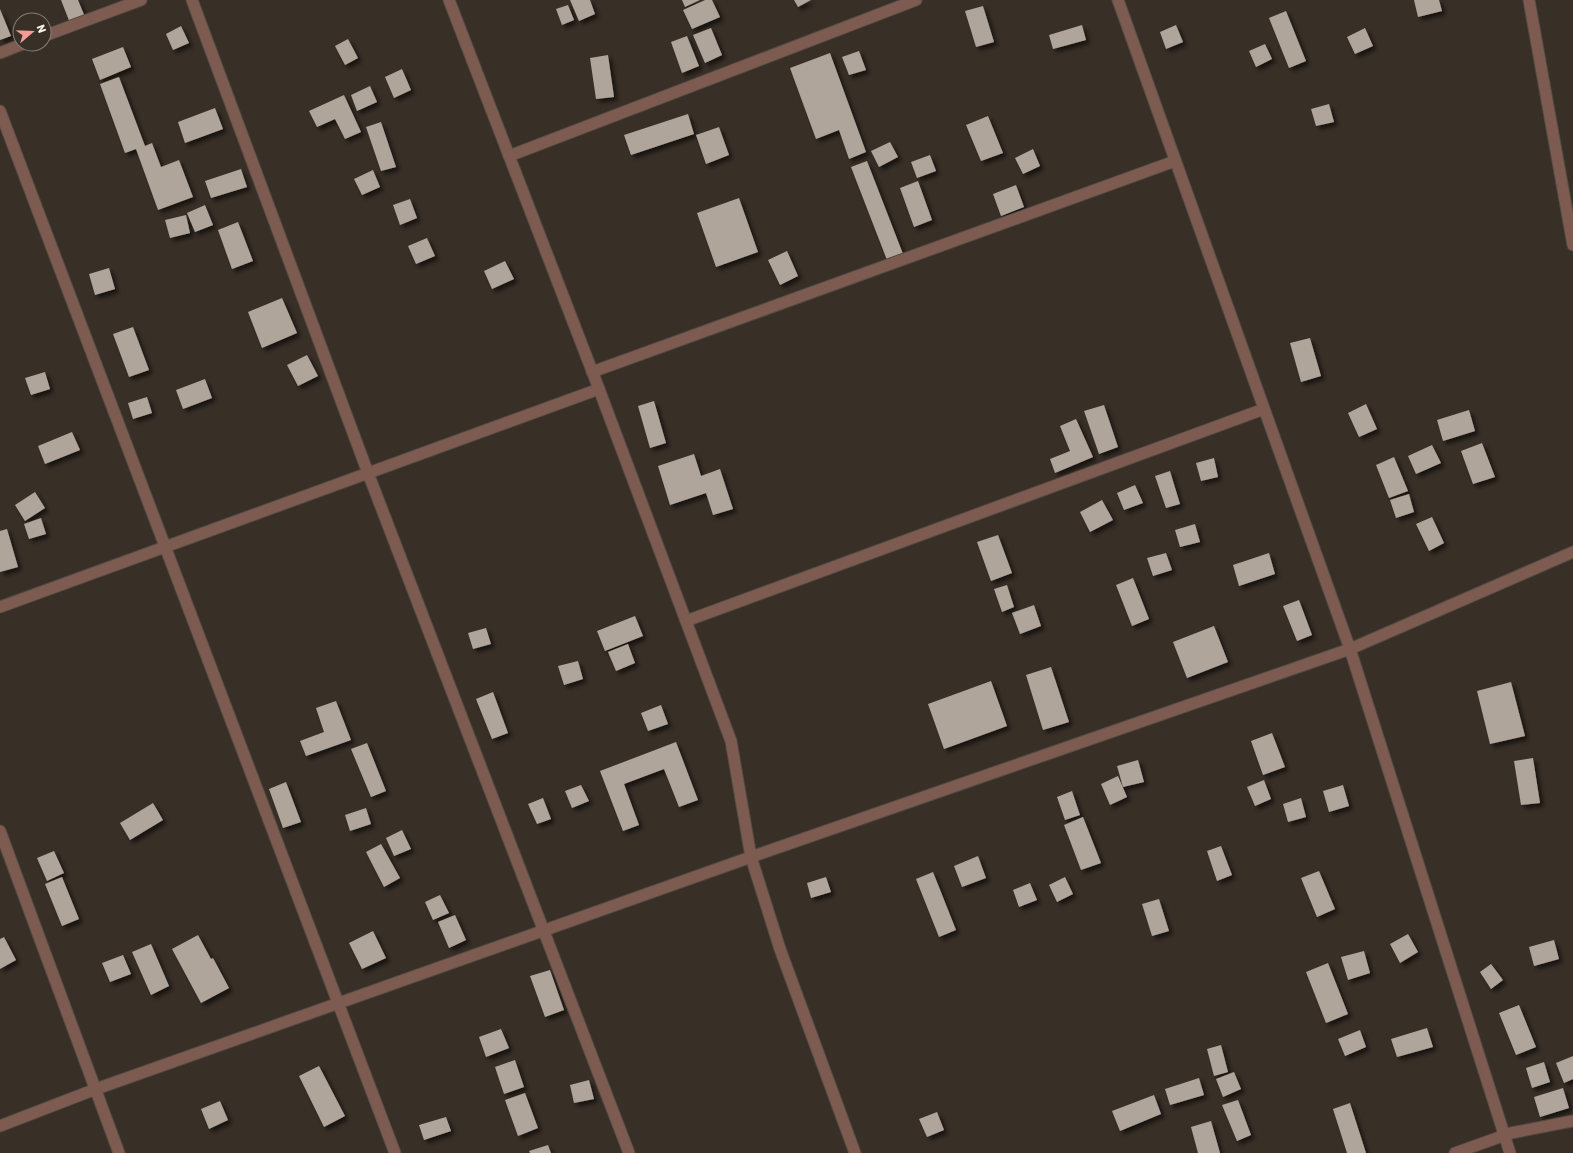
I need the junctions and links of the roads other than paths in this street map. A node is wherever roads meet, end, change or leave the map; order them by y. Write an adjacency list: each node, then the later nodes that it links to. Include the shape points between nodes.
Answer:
1 (141, 0): 7 (street)
2 (192, 0): 17 (street)
3 (449, 0): 11 (street)
4 (916, 0): 11 (street)
5 (1118, 0): 12 (street)
6 (1529, 0): 13 (street)
7 (52, 33)
8 (12, 48): 9 (street)
9 (0, 52)
10 (0, 111): 18 (street)
11 (509, 156): 14 (street)
12 (1176, 161): 14 (street); 16 (street)
13 (1573, 245)
14 (592, 372): 15 (street)
15 (599, 388): 17 (street); 21 (street)
16 (1264, 409): 21 (street); 22 (street)
17 (368, 473): 18 (street); 25 (street)
18 (165, 546): 20 (street); 26 (street)
19 (1573, 552): 22 (street)
20 (0, 607)
21 (686, 621): 24 (street, via 730,741)
22 (1350, 649): 24 (street); 30 (street)
23 (0, 830): 27 (street)
24 (751, 857): 25 (street); 34 (street, via 780,949)
25 (544, 931): 26 (street); 33 (street)
26 (338, 1003): 27 (street); 32 (street)
27 (96, 1089): 29 (street); 31 (street)
28 (1573, 1121): 30 (street)
29 (0, 1126)
30 (1503, 1136): 35 (street); 36 (street)
31 (119, 1153)
32 (395, 1153)
33 (629, 1153)
34 (855, 1153)
35 (1455, 1153)
36 (1510, 1153)

